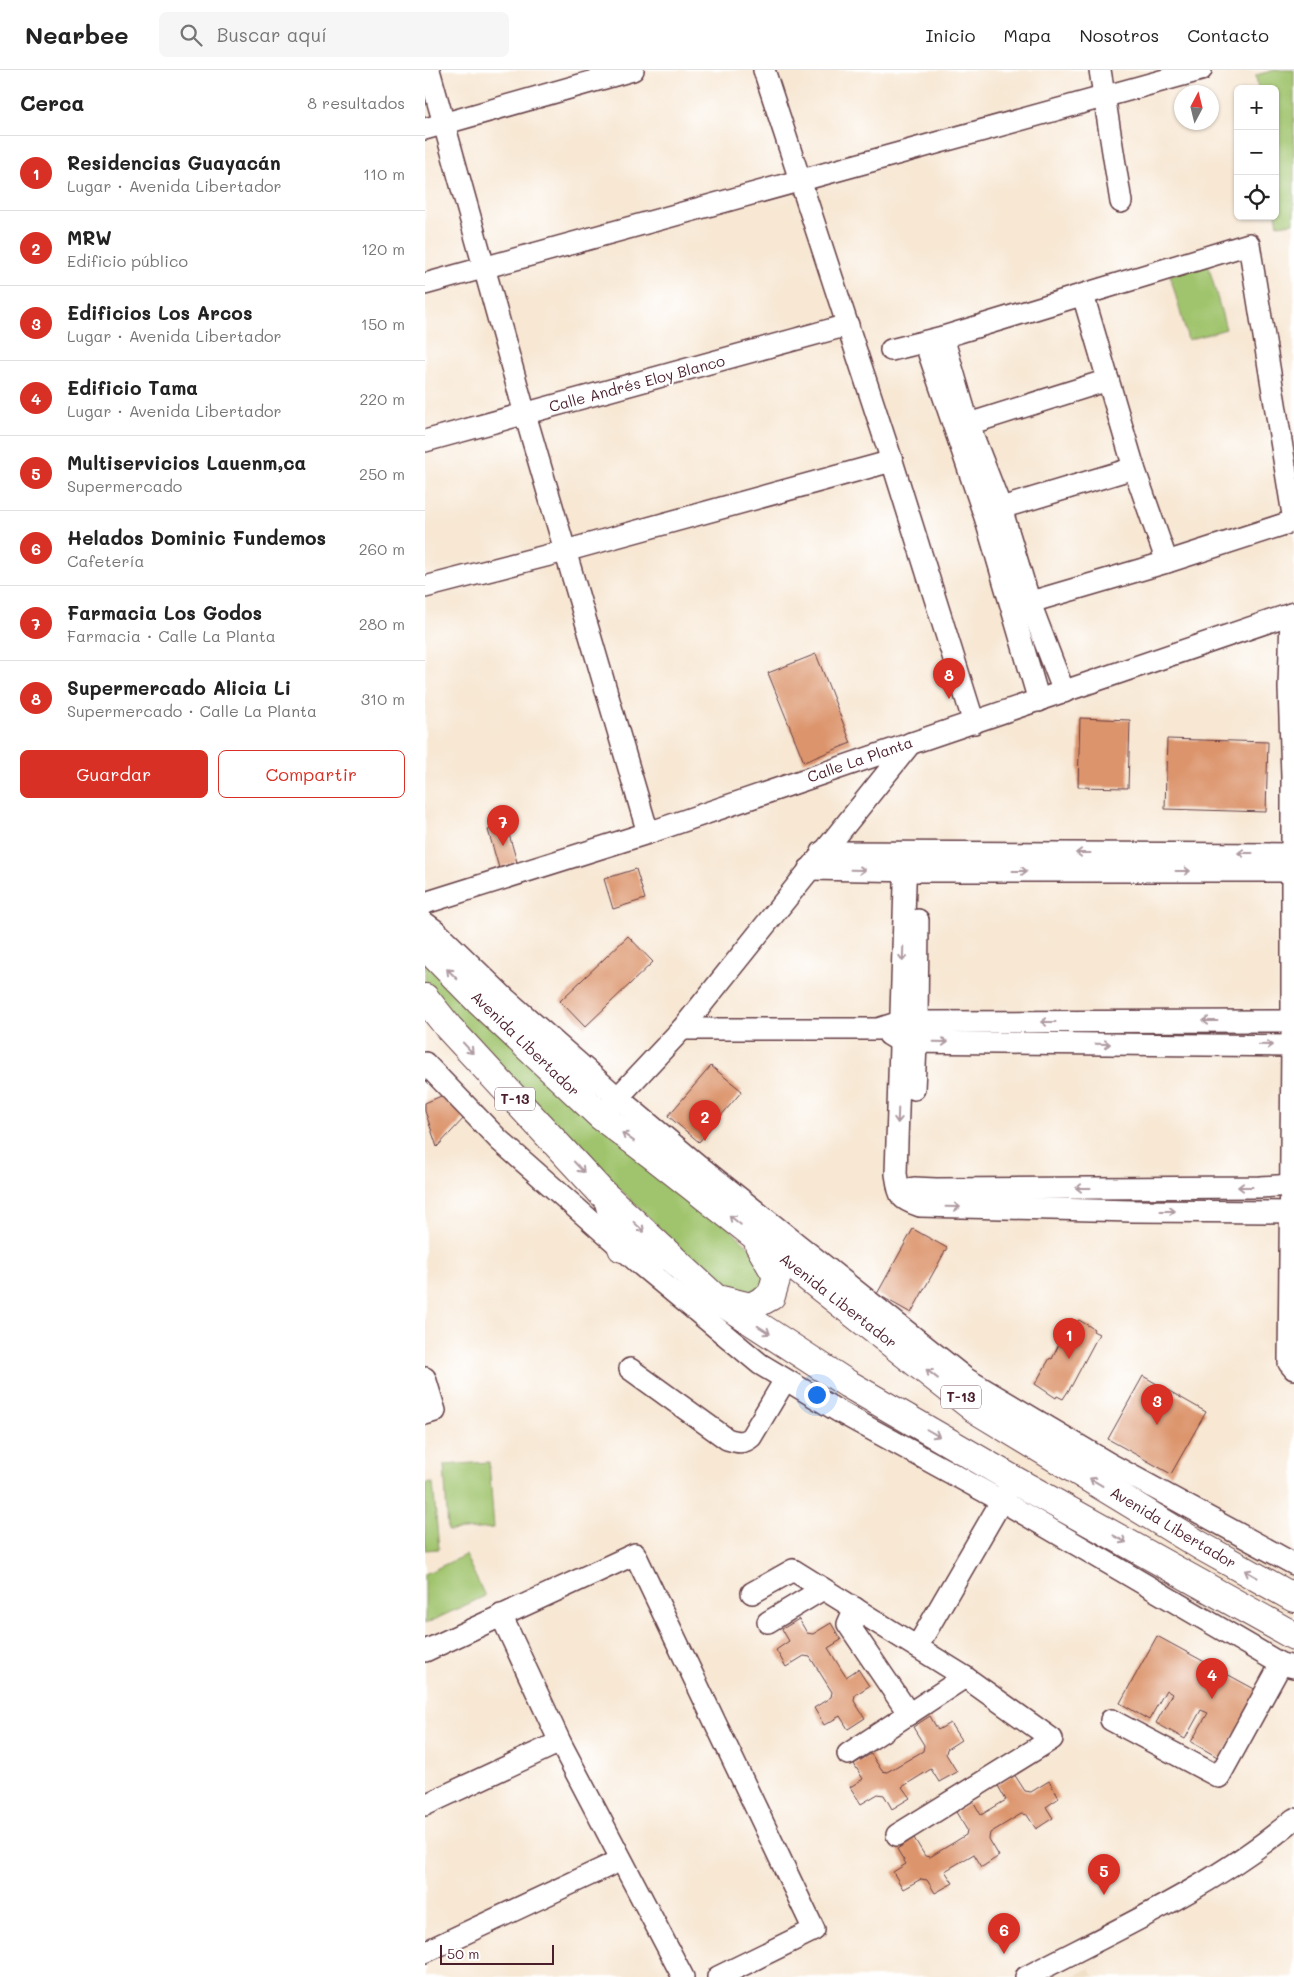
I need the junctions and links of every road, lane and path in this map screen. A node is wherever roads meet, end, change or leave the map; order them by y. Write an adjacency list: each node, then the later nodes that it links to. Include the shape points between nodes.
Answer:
1 (429, 70): 7 (street)
2 (633, 70): 7 (street)
3 (764, 70): 8 (street)
4 (1100, 70): 6 (street)
5 (1201, 70): 6 (street)
6 (1104, 97): 8 (street); 9 (street)
7 (435, 127): 10 (street)
8 (802, 181): 10 (street); 13 (street)
9 (1121, 202)
10 (485, 268): 11 (street); 17 (street)
11 (425, 284)
12 (1083, 295): 14 (street); 16 (street); 23 (street, via 1249,244)
13 (848, 326): 17 (street, Calle Andrés Eloy Blanco); 20 (street)
14 (934, 340): 15 (street); 18 (street)
15 (891, 350)
16 (1108, 380): 18 (street); 21 (street)
17 (525, 414): 19 (street, Calle Andrés Eloy Blanco); 24 (street)
18 (961, 427): 22 (street)
19 (425, 441)
20 (892, 461): 24 (street); 32 (street)
21 (1134, 468): 22 (street); 25 (street)
22 (993, 513): 27 (street)
23 (1294, 521): 25 (street)
24 (565, 552): 26 (street); 34 (street)
25 (1167, 562): 27 (street)
26 (425, 587)
27 (1021, 605): 29 (street); 31 (street)
28 (1292, 613): 29 (street, Calle La Planta); 30 (street)
29 (1064, 692): 31 (street, Calle La Planta)
30 (1292, 697): 37 (street)
31 (1039, 701): 32 (street, Calle La Planta)
32 (974, 723): 33 (street, Calle La Planta)
33 (911, 743): 34 (street, Calle La Planta); 35 (street)
34 (649, 833): 38 (street, Calle La Planta)
35 (815, 861): 36 (street); 45 (street)
36 (912, 862): 37 (street); 46 (street)
37 (1293, 862): 43 (street)
38 (425, 903)
39 (425, 923): 49 (street, Avenida Libertador, via 507,1000)
40 (425, 946): 49 (highway, Avenida Libertador / T-13, one-way to 40, via 479,1001)
41 (425, 998): 44 (highway, T-13)
42 (425, 1015): 44 (street)
43 (1293, 1021): 46 (street, one-way to 46); 47 (street)
44 (449, 1028): 55 (highway, T-13, one-way to 55)
45 (682, 1029): 46 (street, via 878,1029); 49 (street)
46 (909, 1032): 47 (street, one-way to 47); 54 (street, via 896,1174 900,1194)
47 (1293, 1046): 52 (street)
48 (425, 1063): 59 (street, via 499,1140)
49 (609, 1107): 50 (highway, Avenida Libertador / T-13, one-way to 49); 51 (street, Avenida Libertador)
50 (655, 1157): 51 (highway, T-13); 58 (highway, Avenida Libertador / T-13, one-way to 50)
51 (698, 1165): 68 (street, Avenida Libertador, via 965,1378 1110,1464)
52 (1292, 1186): 53 (street, one-way to 53); 57 (street)
53 (1130, 1188): 54 (street, one-way to 54, via 936,1189); 56 (street)
54 (910, 1194): 56 (street, one-way to 56, via 920,1206)
55 (607, 1198): 59 (highway); 60 (highway, T-13, one-way to 60)
56 (1133, 1211): 57 (street, one-way to 57)
57 (1292, 1212): 63 (street, via 1289,1363)
58 (755, 1237): 61 (highway, T-13, via 777,1276 771,1296 751,1308); 71 (highway, Avenida Libertador / T-13, one-way to 58, via 1201,1546 975,1409)
59 (622, 1248): 60 (highway); 65 (street, via 760,1364)
60 (671, 1257): 61 (highway, T-13)
61 (714, 1297): 67 (highway, T-13, one-way to 67)
62 (630, 1370): 65 (street, via 737,1442 745,1442 751,1437)
63 (1294, 1370)
64 (425, 1378): 66 (street, via 435,1411)
65 (785, 1380): 67 (street)
66 (425, 1414)
67 (1008, 1490): 75 (highway, T-13, one-way to 75); 76 (street); 78 (street)
68 (1294, 1564)
69 (823, 1589): 70 (street, via 793,1570); 72 (street); 74 (street)
70 (752, 1593)
71 (1294, 1598)
72 (855, 1608): 76 (street); 80 (street, via 848,1624)
73 (501, 1615): 77 (street); 82 (street); 90 (street, via 635,1554 814,1930)
74 (768, 1622)
75 (1294, 1636)
76 (917, 1647): 79 (street)
77 (425, 1651)
78 (1287, 1665): 81 (street, via 1219,1777)
79 (965, 1678): 80 (street); 86 (street, via 1052,1740)
80 (909, 1714): 83 (street)
81 (1111, 1720)
82 (560, 1742): 84 (street); 87 (street)
83 (848, 1754)
84 (425, 1805)
85 (1294, 1819): 91 (street, via 1273,1837 1185,1894)
86 (897, 1835)
87 (621, 1860): 88 (street); 89 (street)
88 (425, 1952)
89 (683, 1977)
90 (718, 1977)
91 (1025, 1977)

